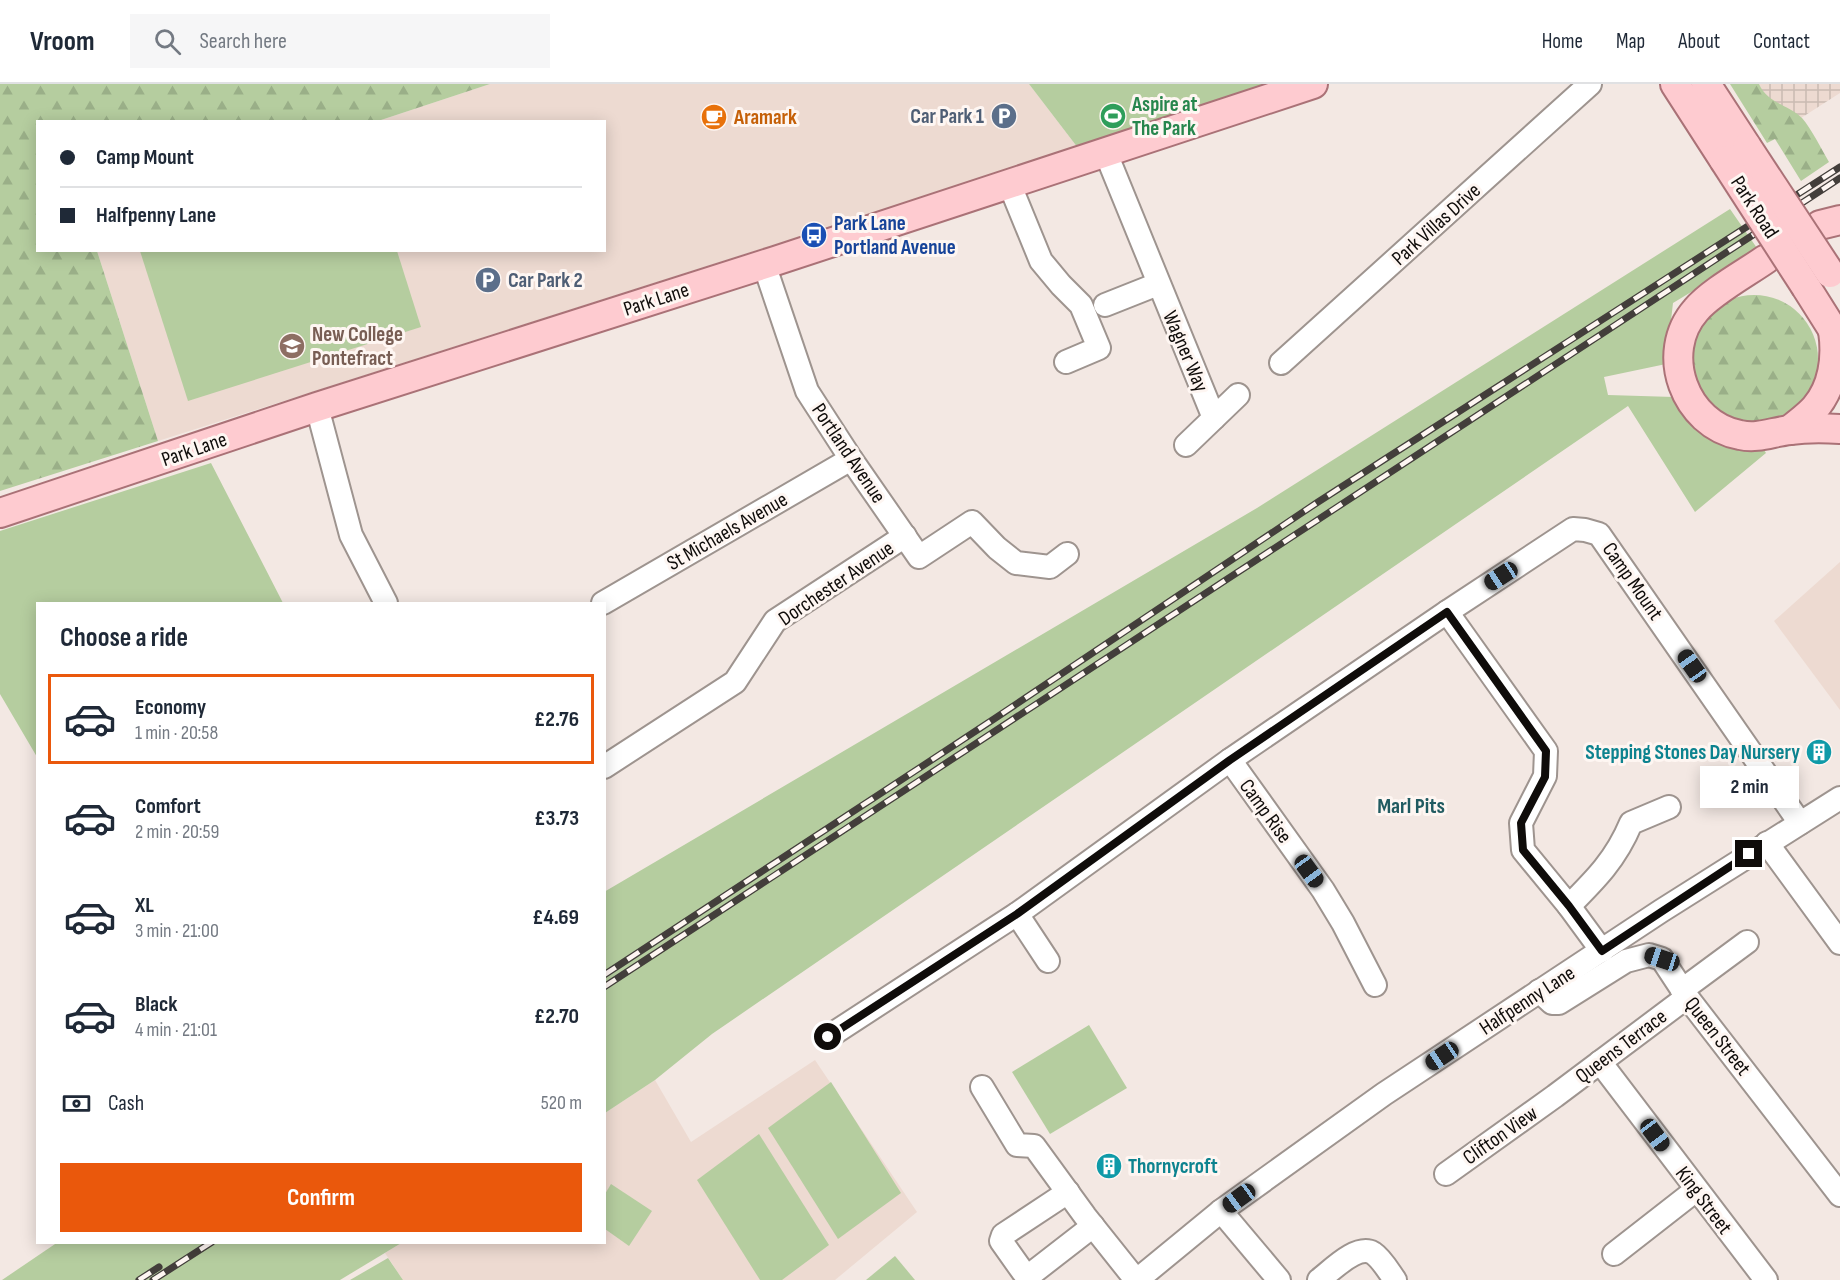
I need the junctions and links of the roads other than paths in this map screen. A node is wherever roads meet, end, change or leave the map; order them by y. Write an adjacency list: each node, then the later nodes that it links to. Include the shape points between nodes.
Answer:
1 (1312, 84): 5 (main road, Park Lane)
2 (1590, 84): 15 (street, Park Villas Drive)
3 (1675, 84): 6 (main road, Park Road)
4 (1706, 84): 6 (main road, Park Road)
5 (1105, 151): 7 (main road, Park Lane); 11 (street, Wagner Way)
6 (1735, 153): 10 (main road, Park Road, bridge); 13 (main road, Park Road, bridge, via 1806,287)
7 (1009, 183): 9 (main road, Park Lane); 14 (street, via 1041,261 1081,305 1099,348)
8 (1766, 259): 20 (main road, via 1695,310 1682,332 1678,369 1689,399 1714,425 1750,437)
9 (764, 264): 17 (main road, Park Lane); 22 (street, Portland Avenue, via 807,391)
10 (1835, 281)
11 (1158, 284): 12 (street, Wagner Way); 18 (street, Wagner Way)
12 (1105, 305)
13 (1837, 336): 20 (main road, via 1831,381 1815,408)
14 (1066, 362)
15 (1281, 363)
16 (1238, 395): 18 (street, Wagner Way)
17 (317, 407): 23 (main road, Park Lane); 26 (street, via 351,535)
18 (1214, 418): 21 (street, Wagner Way)
19 (1840, 429): 20 (main road)
20 (1790, 430)
21 (1186, 445)
22 (852, 459): 24 (street, Portland Avenue); 27 (street, St Michaels Avenue)
23 (0, 513)
24 (905, 536): 25 (street, Portland Avenue, via 919,557 972,522 1016,563 1050,567); 30 (street, Dorchester Avenue, via 775,621 735,682)
25 (1067, 554)
26 (385, 602)
27 (605, 602)
28 (1447, 612): 29 (street, Camp Mount); 33 (street, Camp Mount, via 1573,529 1599,534); 35 (street, via 1546,751 1545,777 1521,823 1523,850)
29 (1230, 760): 36 (street, Camp Mount); 41 (street, Camp Rise, via 1323,890)
30 (606, 766)
31 (1840, 798): 33 (street, Halfpenny Lane)
32 (1669, 807): 35 (street, via 1631,823 1602,872)
33 (1800, 822): 34 (street, Halfpenny Lane)
34 (1767, 843): 38 (street); 39 (street, Halfpenny Lane)
35 (1569, 906): 39 (street)
36 (1017, 914): 40 (street); 44 (street, Camp Mount)
37 (1747, 942): 43 (street, Queens Terrace)
38 (1840, 943)
39 (1602, 951): 42 (street, Halfpenny Lane)
40 (1048, 961)
41 (1375, 985)
42 (1539, 991): 43 (street, Queen Street, via 1552,1004 1560,1003 1626,961 1649,955 1662,959); 52 (street, Halfpenny Lane, via 1384,1094)
43 (1685, 993): 45 (street, Queens Terrace); 51 (street, Queen Street)
44 (828, 1037)
45 (1600, 1062): 47 (street, Queens Terrace); 49 (street, King Street)
46 (982, 1087): 50 (street, via 1017,1145 1034,1146)
47 (1555, 1096): 48 (street, Clifton View)
48 (1446, 1174)
49 (1696, 1190): 54 (street); 59 (street, King Street)
50 (1068, 1192): 53 (street); 53 (street, via 1003,1235 1001,1241 1023,1272 1035,1271)
51 (1840, 1195)
52 (1221, 1211): 55 (street, Halfpenny Lane); 56 (street)
53 (1094, 1226): 55 (street)
54 (1614, 1254)
55 (1136, 1280)
56 (1279, 1280)
57 (1319, 1280): 58 (street, via 1362,1250 1372,1252)
58 (1395, 1280)
59 (1766, 1280)

